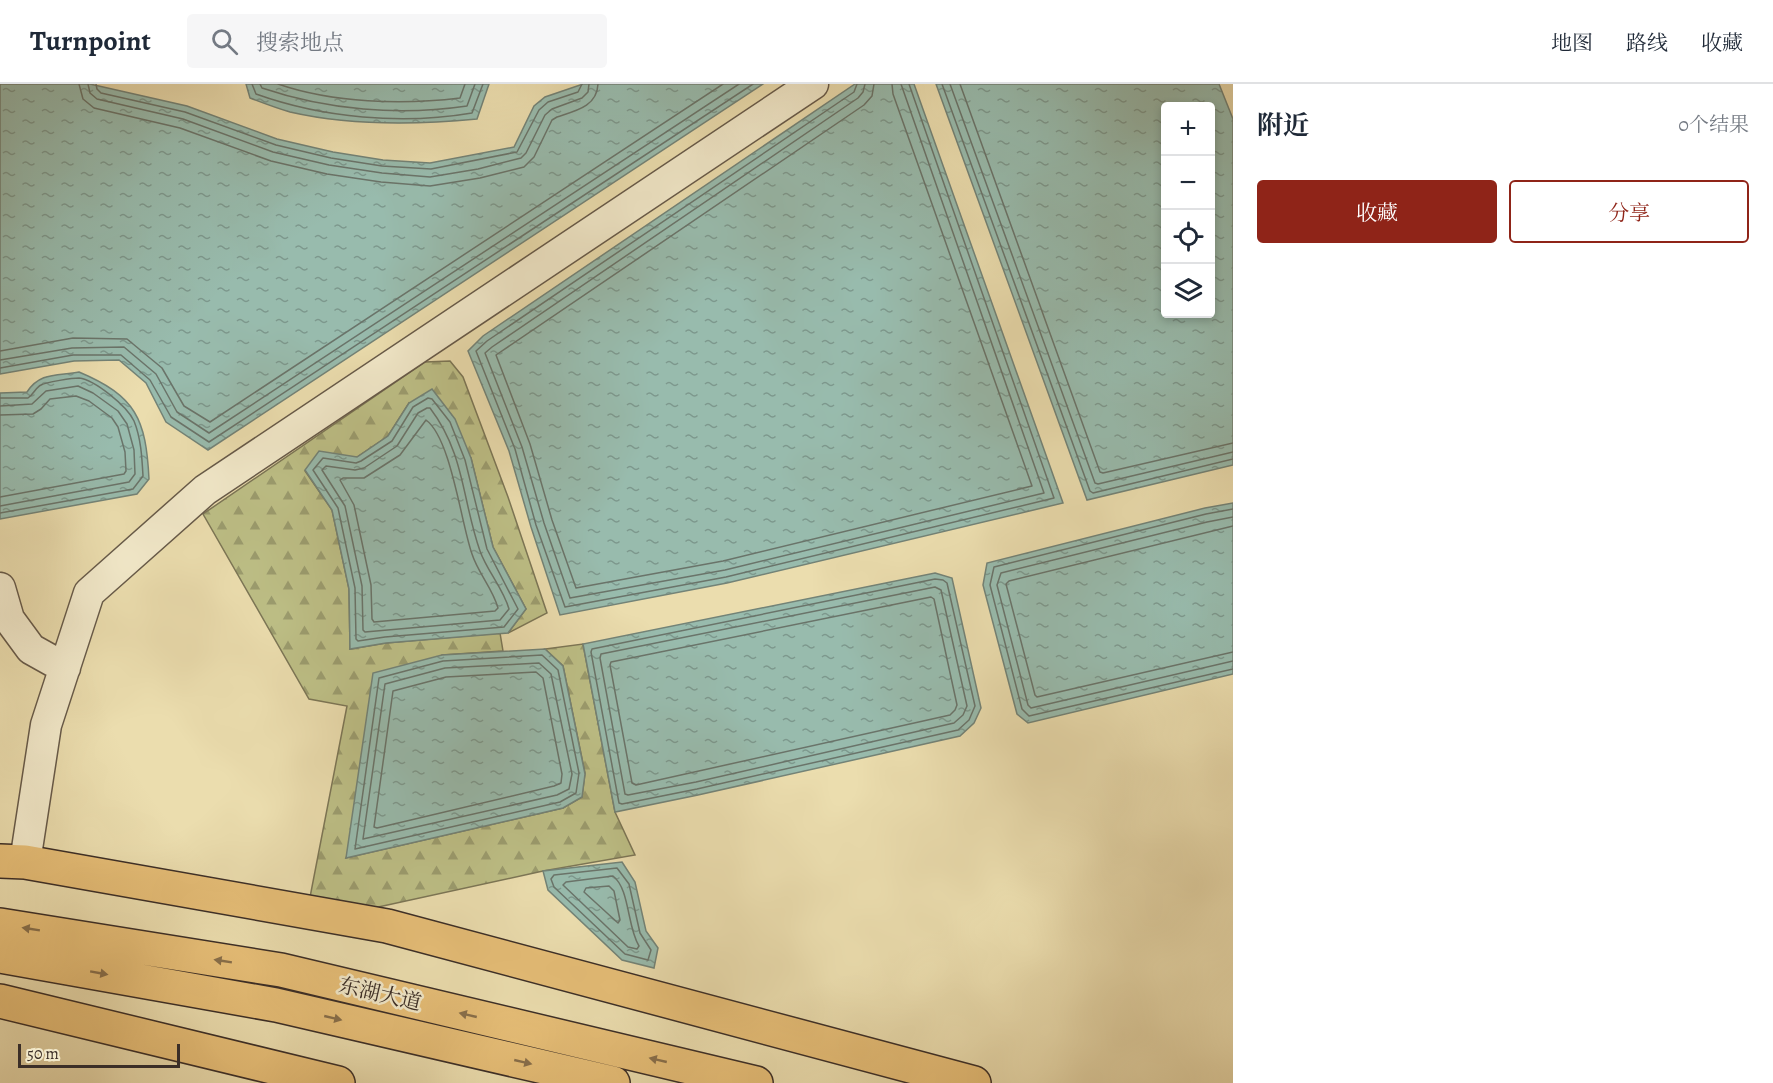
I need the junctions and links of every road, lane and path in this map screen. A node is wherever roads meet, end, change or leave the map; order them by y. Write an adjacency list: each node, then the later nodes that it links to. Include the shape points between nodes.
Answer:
1 (813, 84): 3 (lane, via 205,490 89,593)
2 (0, 588): 3 (lane, via 9,619 31,649)
3 (64, 668): 4 (lane)
4 (13, 862): 11 (highway, via 387,926)
5 (0, 925): 10 (highway, 东湖大道, one-way to 5, via 281,970)
6 (0, 956): 9 (highway, 东湖大道, one-way to 9, via 276,1005)
7 (0, 1001): 8 (highway)
8 (338, 1083)
9 (613, 1083)
10 (756, 1083)
11 (974, 1083)

